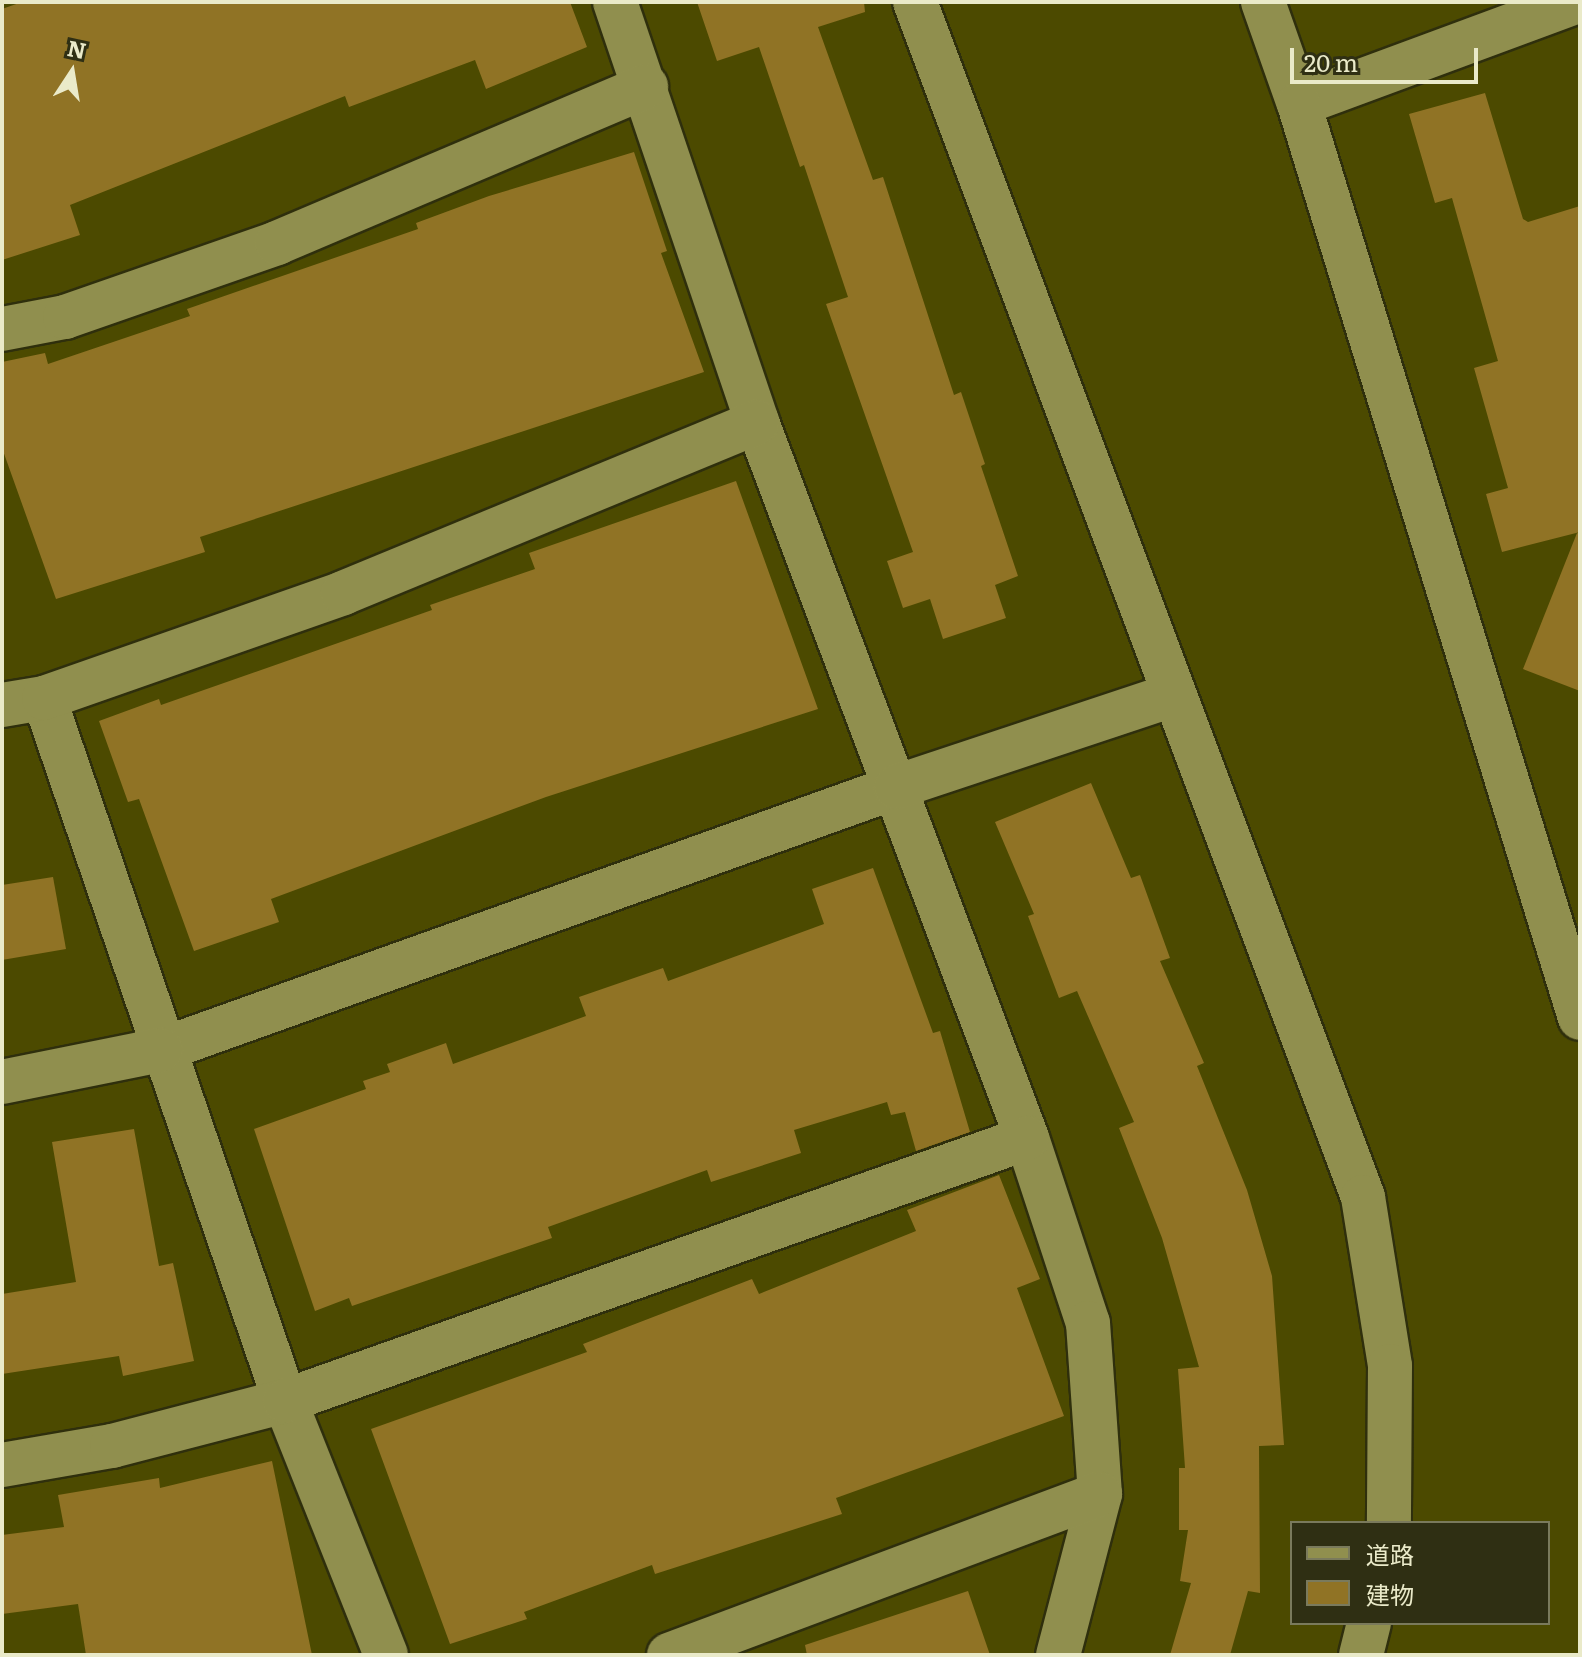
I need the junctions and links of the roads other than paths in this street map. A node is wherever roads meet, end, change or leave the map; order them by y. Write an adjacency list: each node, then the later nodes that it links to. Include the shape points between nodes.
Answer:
1 (615, 2): 5 (street)
2 (915, 2): 9 (street)
3 (1263, 2): 6 (street)
4 (1575, 2): 6 (street)
5 (646, 86): 7 (street, via 277,243 65,317); 8 (street)
6 (1299, 104): 12 (street)
7 (2, 329)
8 (757, 422): 10 (street, via 343,593); 11 (street)
9 (1173, 695): 11 (street); 19 (street, via 1363,1197 1390,1366)
10 (23, 702): 13 (street)
11 (896, 787): 13 (street); 15 (street)
12 (1580, 1018)
13 (161, 1050): 14 (street); 16 (street)
14 (2, 1082)
15 (1027, 1138): 16 (street); 18 (street, via 1088,1323)
16 (285, 1401): 17 (street, via 112,1446); 21 (street)
17 (2, 1465)
18 (1100, 1494): 22 (street); 23 (street)
19 (1389, 1521)
20 (1368, 1625): 24 (street)
21 (386, 1655)
22 (669, 1655)
23 (1058, 1655)
24 (1361, 1655)

